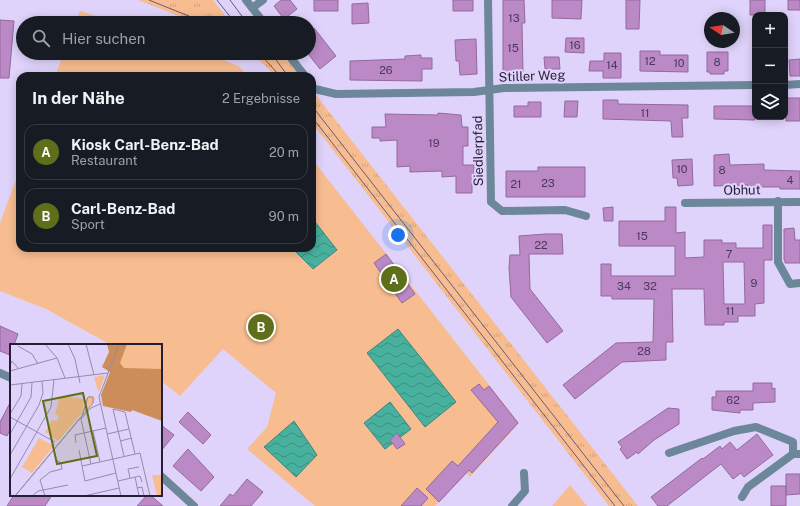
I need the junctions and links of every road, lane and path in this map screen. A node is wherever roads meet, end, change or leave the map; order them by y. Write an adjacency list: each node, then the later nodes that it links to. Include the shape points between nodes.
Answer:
1 (246, 0): 4 (street)
2 (263, 0): 4 (street)
3 (488, 0): 12 (street, Siedlerpfad)
4 (252, 8): 5 (street)
5 (258, 16)
6 (292, 60): 7 (street)
7 (302, 72)
8 (788, 84): 9 (street)
9 (800, 84)
10 (752, 85): 12 (street, Stiller Weg)
11 (316, 89): 12 (street, Stiller Weg, via 336,94)
12 (489, 90): 16 (street, Siedlerpfad, via 491,202 502,211 565,210)
13 (778, 201): 14 (street, Obhut); 15 (street, Obhut); 17 (street, via 778,262 790,284)
14 (800, 202)
15 (684, 203)
16 (586, 216)
17 (800, 284)
18 (0, 373): 19 (street)
19 (10, 378)
20 (669, 453): 21 (street, via 734,431 756,427 793,442)
21 (797, 454): 24 (street, via 748,487)
22 (524, 473): 26 (street, via 524,491)
23 (162, 477): 25 (street)
24 (742, 498)
25 (194, 506)
26 (512, 506)

